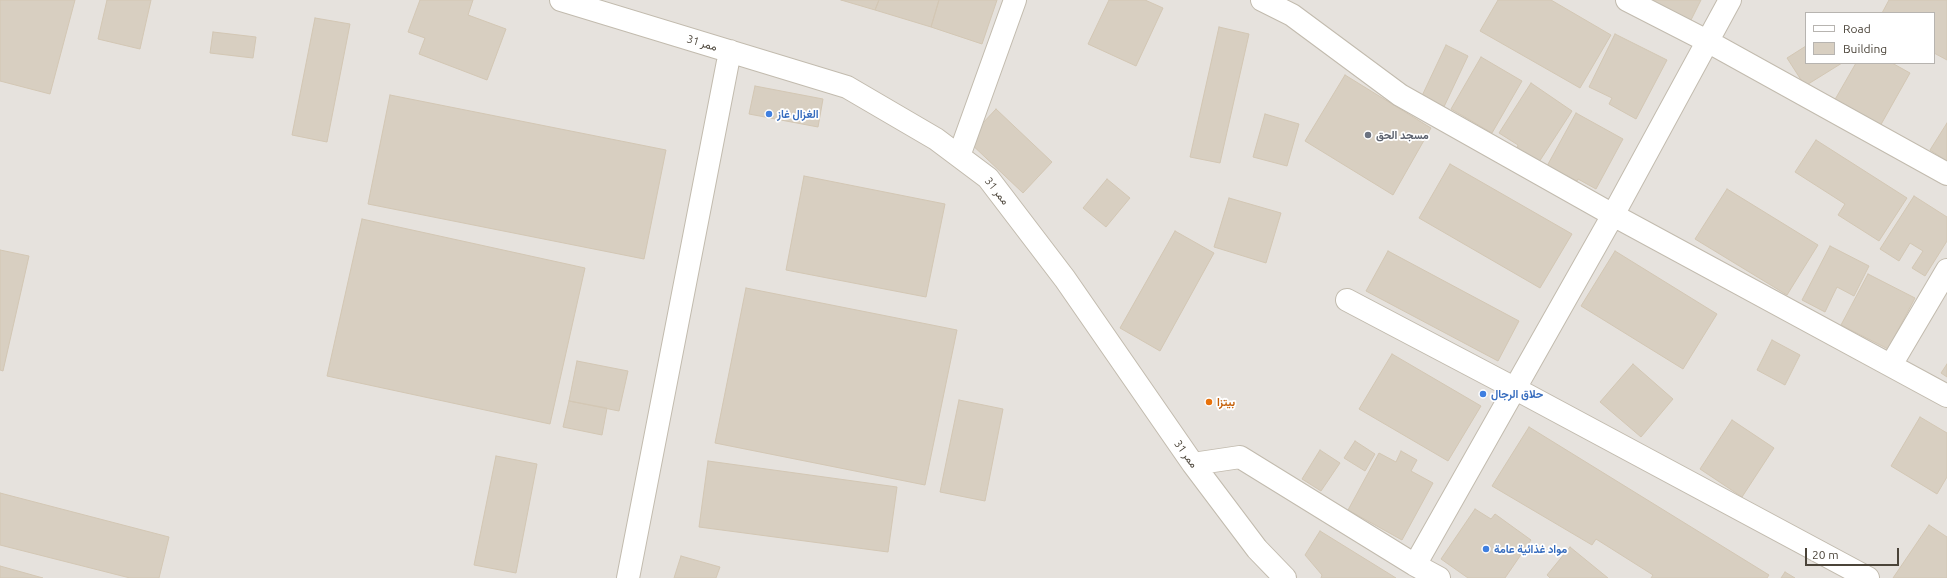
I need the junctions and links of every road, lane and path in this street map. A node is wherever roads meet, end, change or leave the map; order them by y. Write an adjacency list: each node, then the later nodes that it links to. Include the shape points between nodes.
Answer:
1 (561, 0): 7 (street, ممر 31)
2 (1015, 0): 8 (street)
3 (1262, 0): 10 (street, via 1292,15 1400,95)
4 (1627, 0): 6 (street)
5 (1730, 0): 6 (street)
6 (1707, 41): 9 (street); 10 (street)
7 (730, 51): 8 (street, ممر 31, via 847,87 936,139); 18 (street)
8 (959, 156): 16 (street, ممر 31, via 988,178 1065,279)
9 (1947, 174)
10 (1613, 215): 13 (street); 14 (street)
11 (1947, 270): 13 (street)
12 (1347, 300): 14 (street)
13 (1891, 365): 15 (street)
14 (1514, 388): 17 (street); 21 (street)
15 (1947, 396)
16 (1193, 464): 17 (street, via 1240,457); 19 (street, ممر 31, via 1257,549)
17 (1415, 565): 20 (street)
18 (628, 578)
19 (1285, 578)
20 (1440, 578)
21 (1868, 578)

